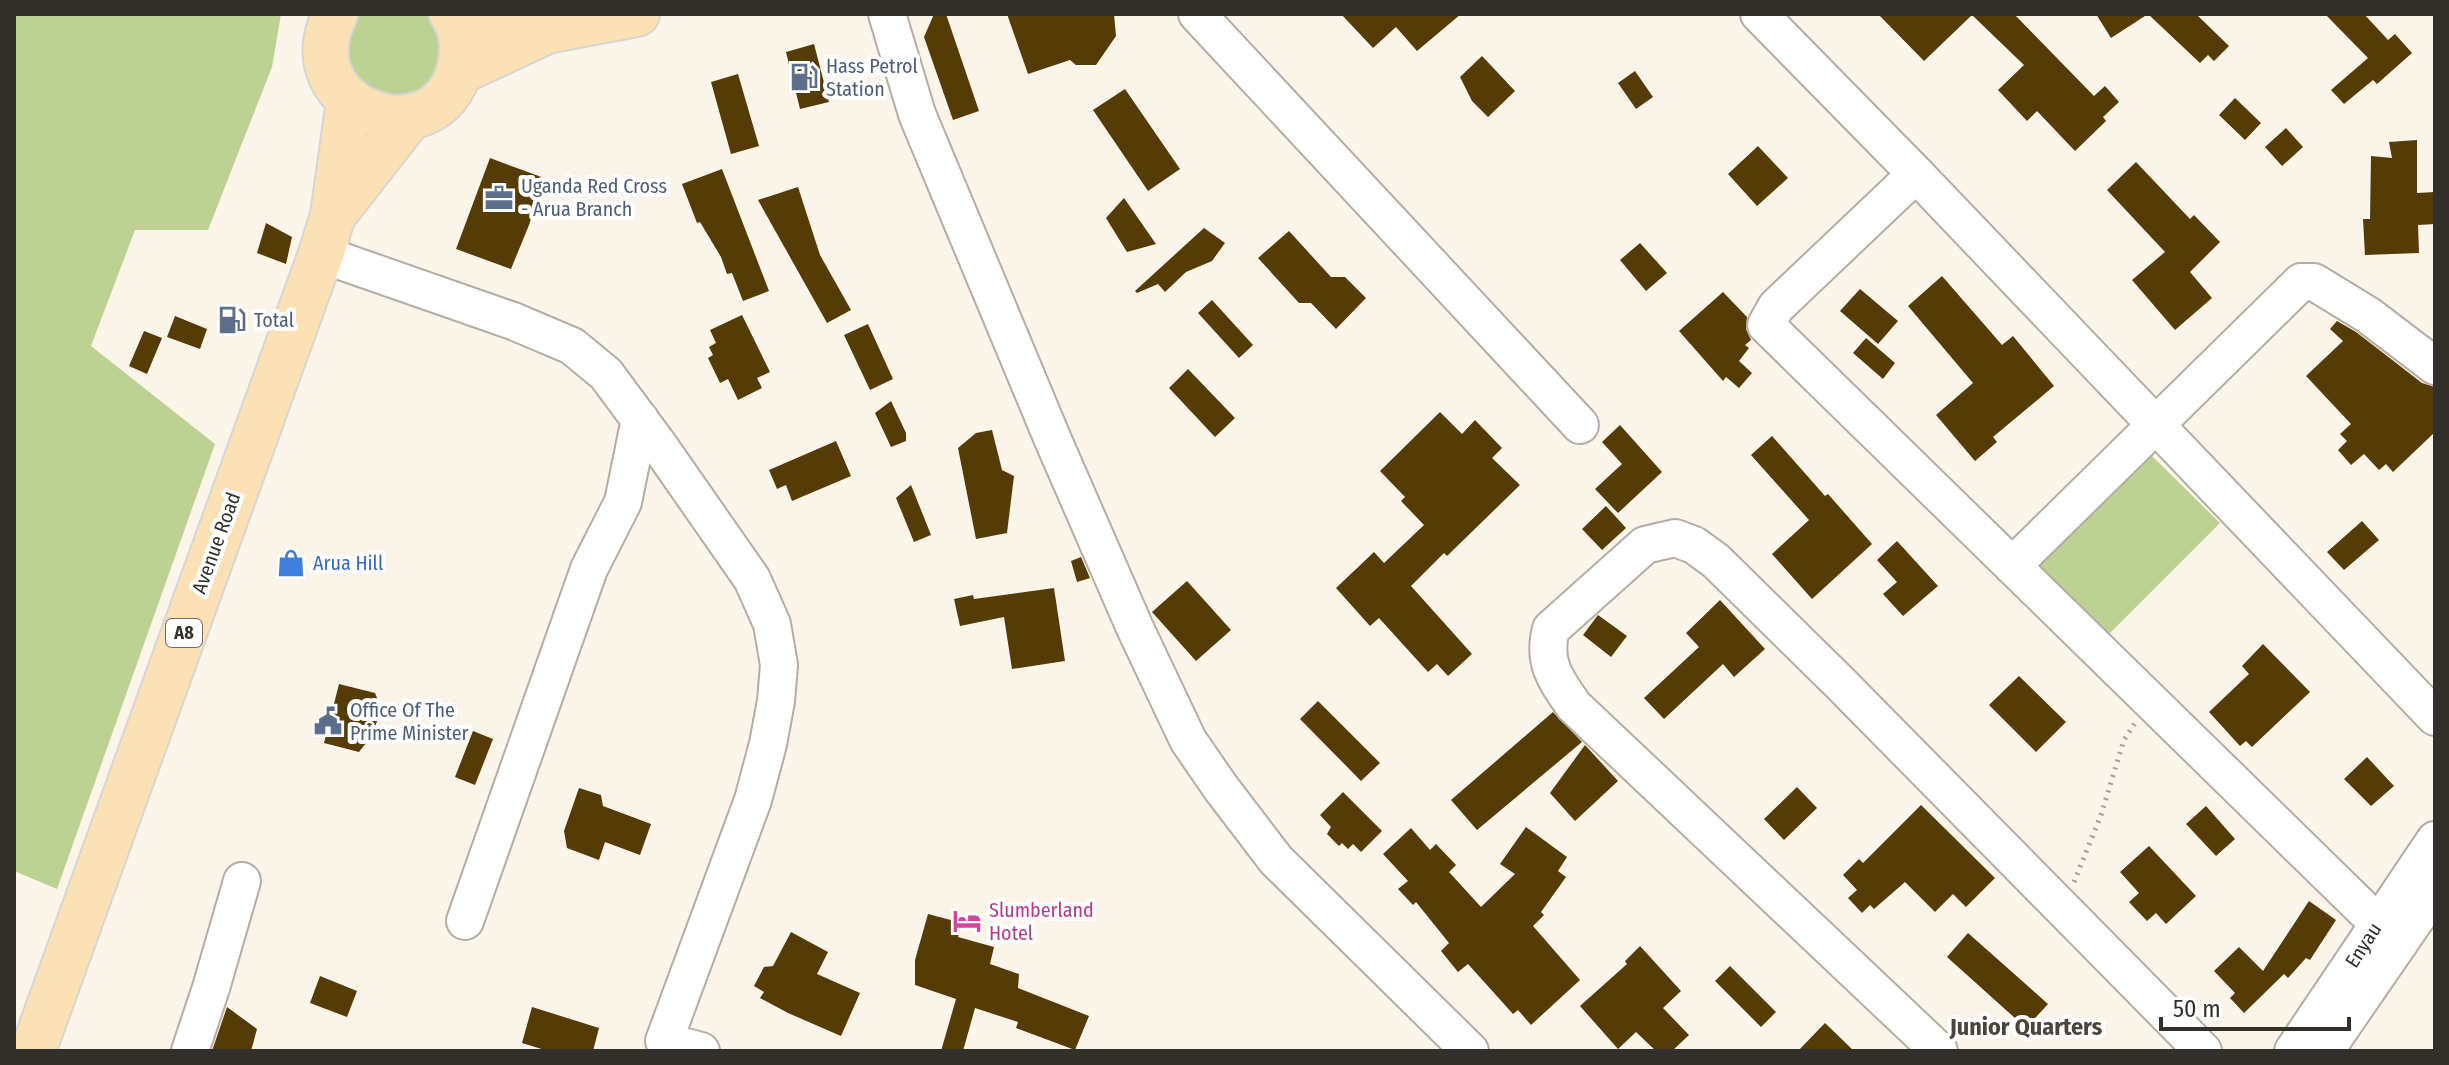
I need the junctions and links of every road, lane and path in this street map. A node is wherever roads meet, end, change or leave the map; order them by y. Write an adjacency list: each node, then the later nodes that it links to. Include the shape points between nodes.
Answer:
1 (335, 14): 10 (main road, via 328,29 326,61 330,76)
2 (452, 14): 9 (main road, via 462,36)
3 (484, 14): 8 (main road)
4 (637, 14): 8 (main road, A8)
5 (887, 14): 31 (street, via 917,114 1059,455 1188,740 1276,860)
6 (1197, 14): 16 (street)
7 (1759, 14): 12 (street)
8 (547, 31): 9 (main road, A8)
9 (459, 72): 11 (main road, A8, via 441,101)
10 (349, 101): 11 (main road, via 378,116); 13 (main road, Avenue Road)
11 (411, 116): 13 (main road, Avenue Road / A8)
12 (1916, 174): 17 (street); 18 (street, via 1776,307 1766,325)
13 (327, 235): 15 (street, via 572,346 606,374); 28 (main road, Avenue Road / A8)
14 (2435, 366): 17 (street, via 2368,315 2314,282 2301,282)
15 (640, 419): 25 (street, via 623,502 589,569); 27 (street, via 752,579 772,624 779,665 768,744 753,800)
16 (1580, 425)
17 (2156, 425): 18 (street); 20 (street)
18 (2012, 566): 19 (street)
19 (2149, 700): 24 (path, via 2124,740); 26 (street)
20 (2435, 717)
21 (2435, 840): 26 (street, Enyau)
22 (242, 881): 29 (street)
23 (2435, 891): 26 (street, Enyau)
24 (2064, 909): 32 (street, via 1716,561 1694,545 1675,538 1645,545 1551,629 1547,645 1552,675 1574,706); 33 (street)
25 (465, 921)
26 (2388, 933): 34 (street, Enyau); 35 (street, Enyau)
27 (662, 1046): 30 (street)
28 (33, 1051)
29 (190, 1051)
30 (701, 1051)
31 (1470, 1051)
32 (1939, 1051)
33 (2203, 1051)
34 (2293, 1051)
35 (2325, 1051)

